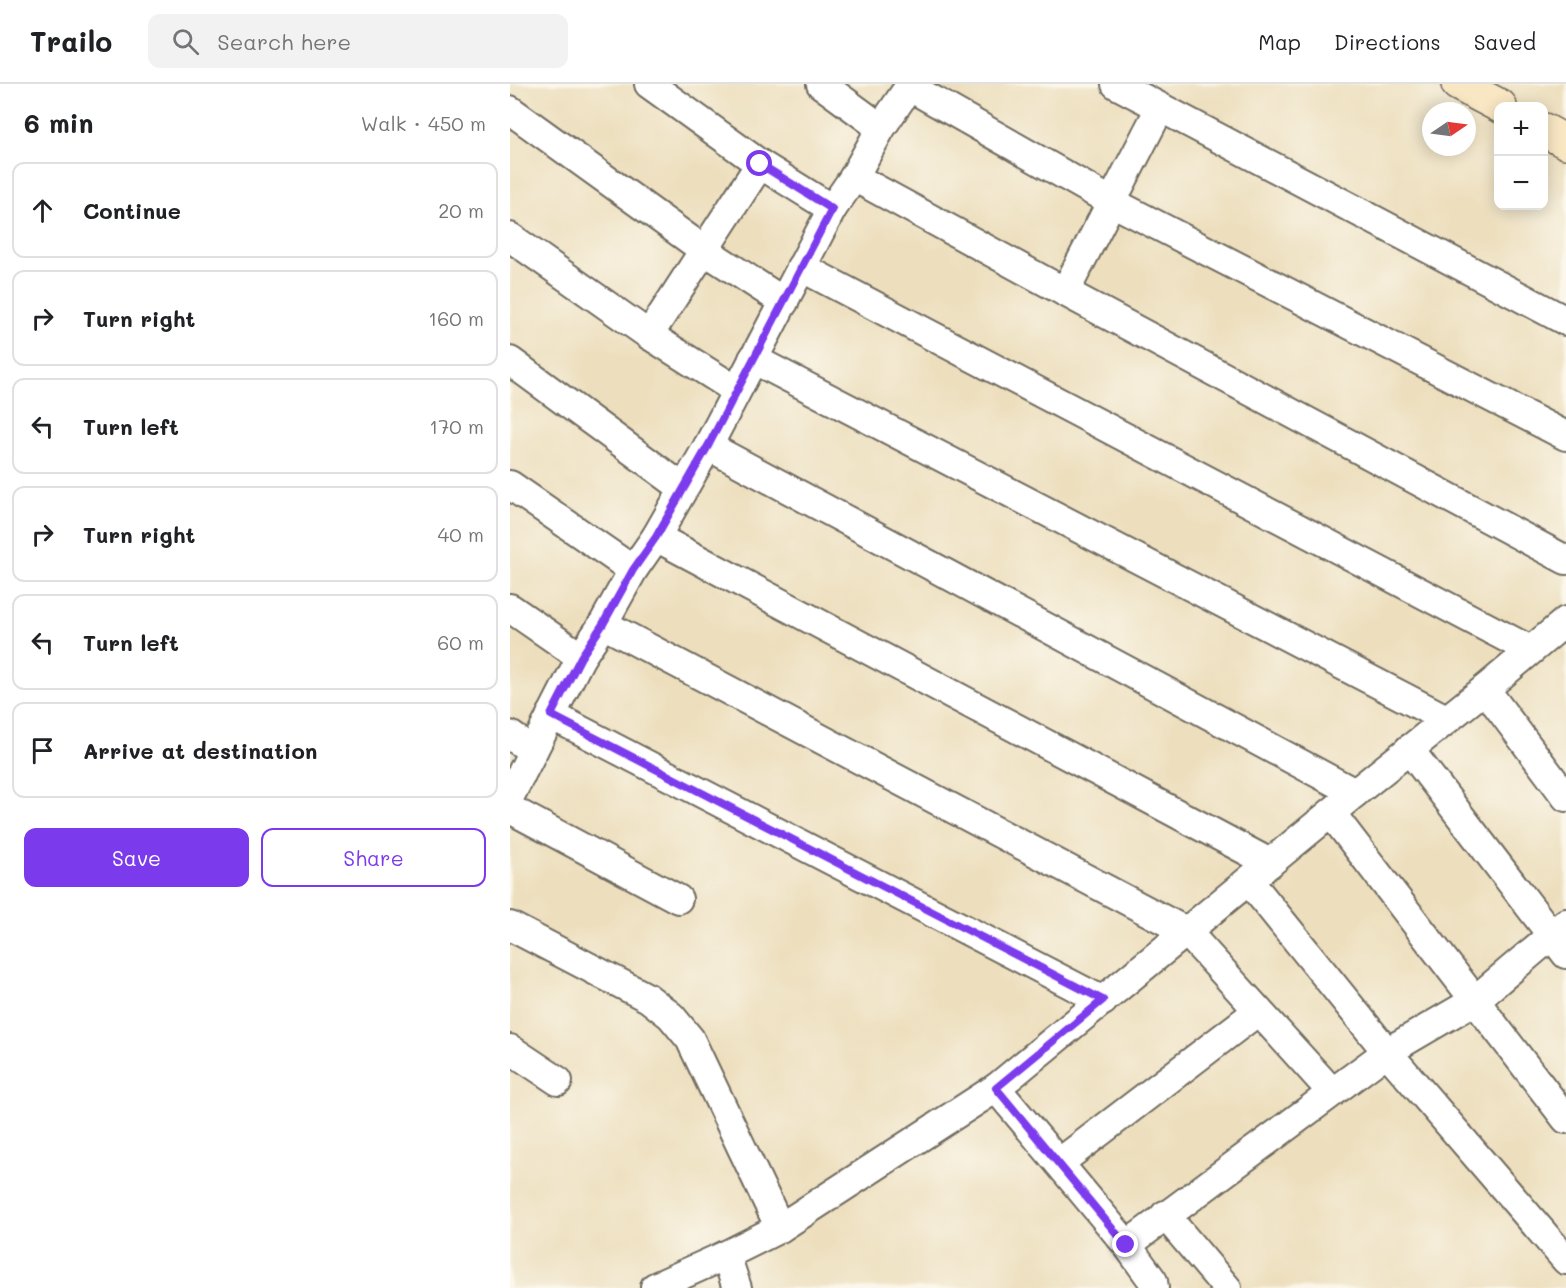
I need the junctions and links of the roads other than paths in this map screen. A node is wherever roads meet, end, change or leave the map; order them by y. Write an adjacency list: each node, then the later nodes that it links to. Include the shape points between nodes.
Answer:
1 (649, 84): 12 (street)
2 (821, 84): 9 (street)
3 (1116, 84): 7 (street)
4 (1458, 84): 6 (street)
5 (910, 85): 9 (street); 14 (street)
6 (1494, 103)
7 (1160, 108): 14 (street); 21 (street)
8 (510, 110): 17 (street)
9 (881, 128): 13 (street)
10 (1548, 132): 11 (street)
11 (1566, 142)
12 (760, 164): 15 (street); 17 (street)
13 (854, 177): 15 (street); 19 (street)
14 (1112, 202): 19 (street); 26 (street)
15 (832, 209): 18 (street)
16 (510, 237): 22 (street)
17 (704, 250): 20 (street); 22 (street)
18 (801, 267): 20 (street); 36 (street)
19 (1065, 292): 31 (street)
20 (784, 302): 23 (street)
21 (1566, 321)
22 (649, 335): 25 (street)
23 (753, 358): 25 (street); 40 (street)
24 (510, 361): 29 (street)
25 (736, 390): 27 (street)
26 (1566, 436)
27 (708, 446): 29 (street); 43 (street)
28 (510, 485): 32 (street)
29 (683, 488): 30 (street)
30 (656, 537): 32 (street); 48 (street)
31 (1566, 560)
32 (633, 570): 35 (street)
33 (510, 608): 37 (street)
34 (1566, 622): 36 (street)
35 (603, 624): 37 (street); 51 (street)
36 (1530, 650): 38 (street)
37 (581, 657): 39 (street)
38 (1485, 690): 40 (street); 45 (street)
39 (551, 715): 41 (street); 53 (street)
40 (1446, 719): 42 (street)
41 (521, 743): 44 (street)
42 (1409, 749): 43 (street); 52 (street)
43 (1354, 793): 47 (street)
44 (510, 796)
45 (1566, 797)
46 (510, 809): 49 (street)
47 (1331, 813): 48 (street); 54 (street)
48 (1260, 872): 51 (street); 57 (street)
49 (678, 899)
50 (510, 926): 64 (street, via 648,998 671,1016 690,1039)
51 (1187, 932): 53 (street); 55 (street)
52 (1561, 937): 54 (street)
53 (1103, 1000): 59 (street)
54 (1474, 1001): 57 (street); 61 (street)
55 (1258, 1011): 60 (street); 62 (street)
56 (510, 1049): 58 (street)
57 (1387, 1052): 60 (street); 67 (street)
58 (558, 1081)
59 (996, 1088): 62 (street); 64 (street)
60 (1332, 1092): 63 (street)
61 (1566, 1119)
62 (1059, 1163): 65 (street)
63 (1165, 1215): 65 (street); 71 (street)
64 (780, 1228): 66 (street)
65 (1126, 1245): 70 (street)
66 (726, 1255): 68 (street); 69 (street)
67 (1566, 1260)
68 (655, 1287)
69 (737, 1288)
70 (1154, 1288)
71 (1227, 1288)

